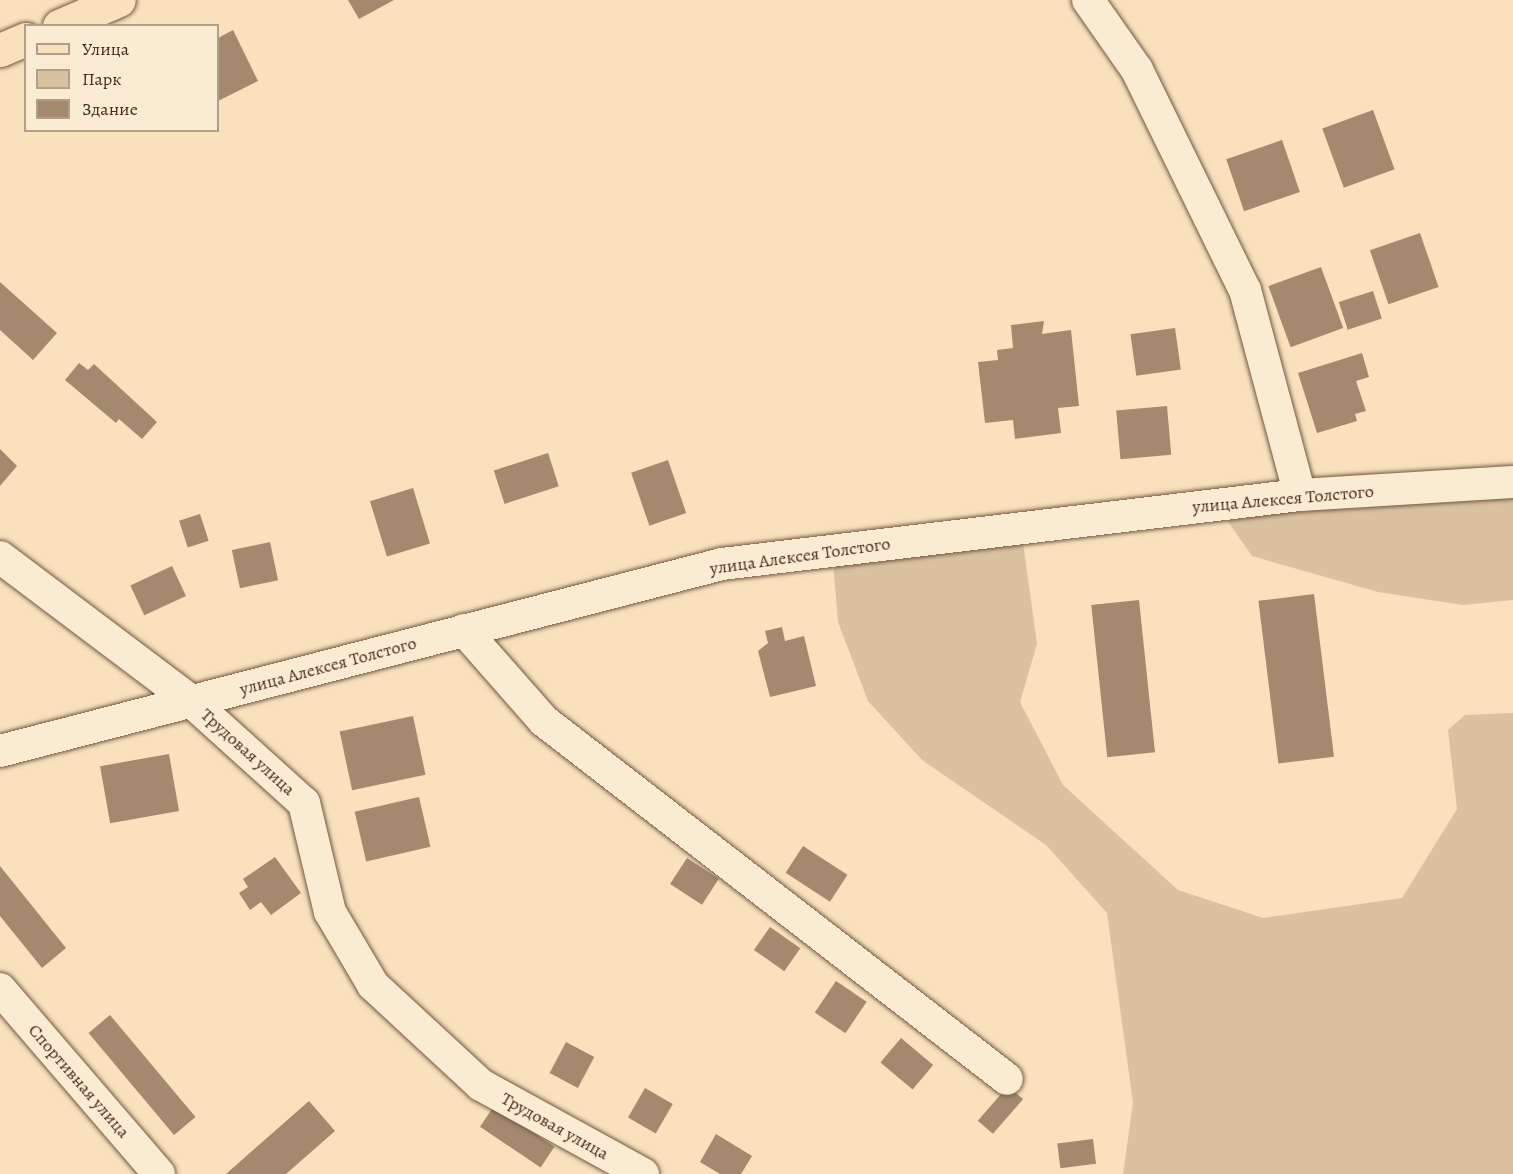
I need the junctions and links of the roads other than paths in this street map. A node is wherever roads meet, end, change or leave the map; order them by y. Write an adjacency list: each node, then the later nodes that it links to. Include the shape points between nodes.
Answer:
1 (119, 0): 3 (main road)
2 (1088, 0): 7 (street, via 1137,70 1245,290)
3 (64, 24)
4 (24, 40): 5 (main road)
5 (0, 50)
6 (1513, 482): 7 (street, улица Алексея Толстого)
7 (1300, 495): 9 (street, улица Алексея Толстого, via 722,564)
8 (0, 557): 10 (street, Трудовая улица)
9 (464, 630): 10 (street, улица Алексея Толстого); 13 (street, via 544,721)
10 (191, 701): 11 (street, улица Алексея Толстого); 15 (street, Трудовая улица, via 304,803 330,912 373,985 481,1085)
11 (0, 751)
12 (0, 989): 14 (street, Спортивная улица)
13 (1007, 1079)
14 (159, 1174)
15 (643, 1174)

